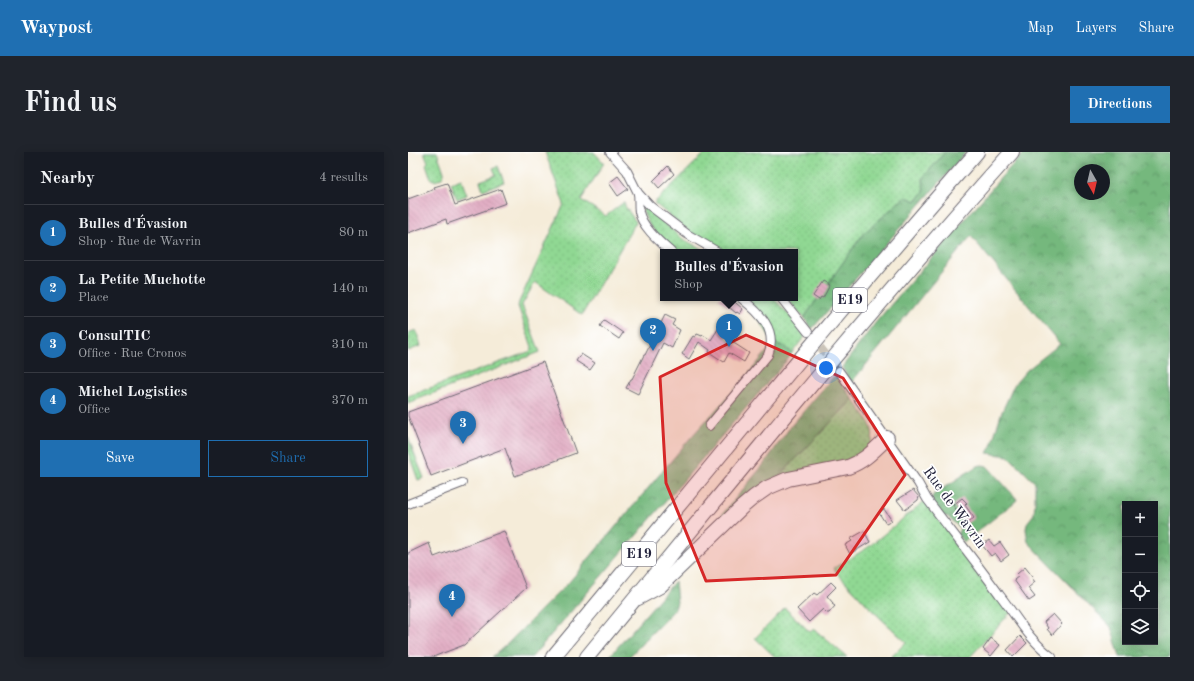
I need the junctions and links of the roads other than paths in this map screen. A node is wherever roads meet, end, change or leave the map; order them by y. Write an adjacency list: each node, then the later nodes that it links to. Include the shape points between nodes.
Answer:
1 (610, 152): 4 (street, via 627,170)
2 (977, 152): 16 (highway, E19, via 823,331)
3 (1012, 152): 15 (highway, E19, via 912,266)
4 (638, 193): 5 (street, via 639,208 645,224); 6 (street, via 650,206)
5 (667, 249)
6 (713, 249)
7 (744, 301): 11 (street, via 759,314 769,329 770,350)
8 (783, 301): 9 (street)
9 (808, 332)
10 (839, 371): 12 (street, Rue de Wavrin)
11 (709, 426)
12 (887, 438): 15 (highway, via 856,464 788,479 754,497 660,586); 18 (street, Rue de Wavrin, via 927,499 1026,632)
13 (462, 483): 14 (street)
14 (408, 504)
15 (632, 601): 17 (highway, E19)
16 (553, 657)
17 (586, 657)
18 (1052, 657)

